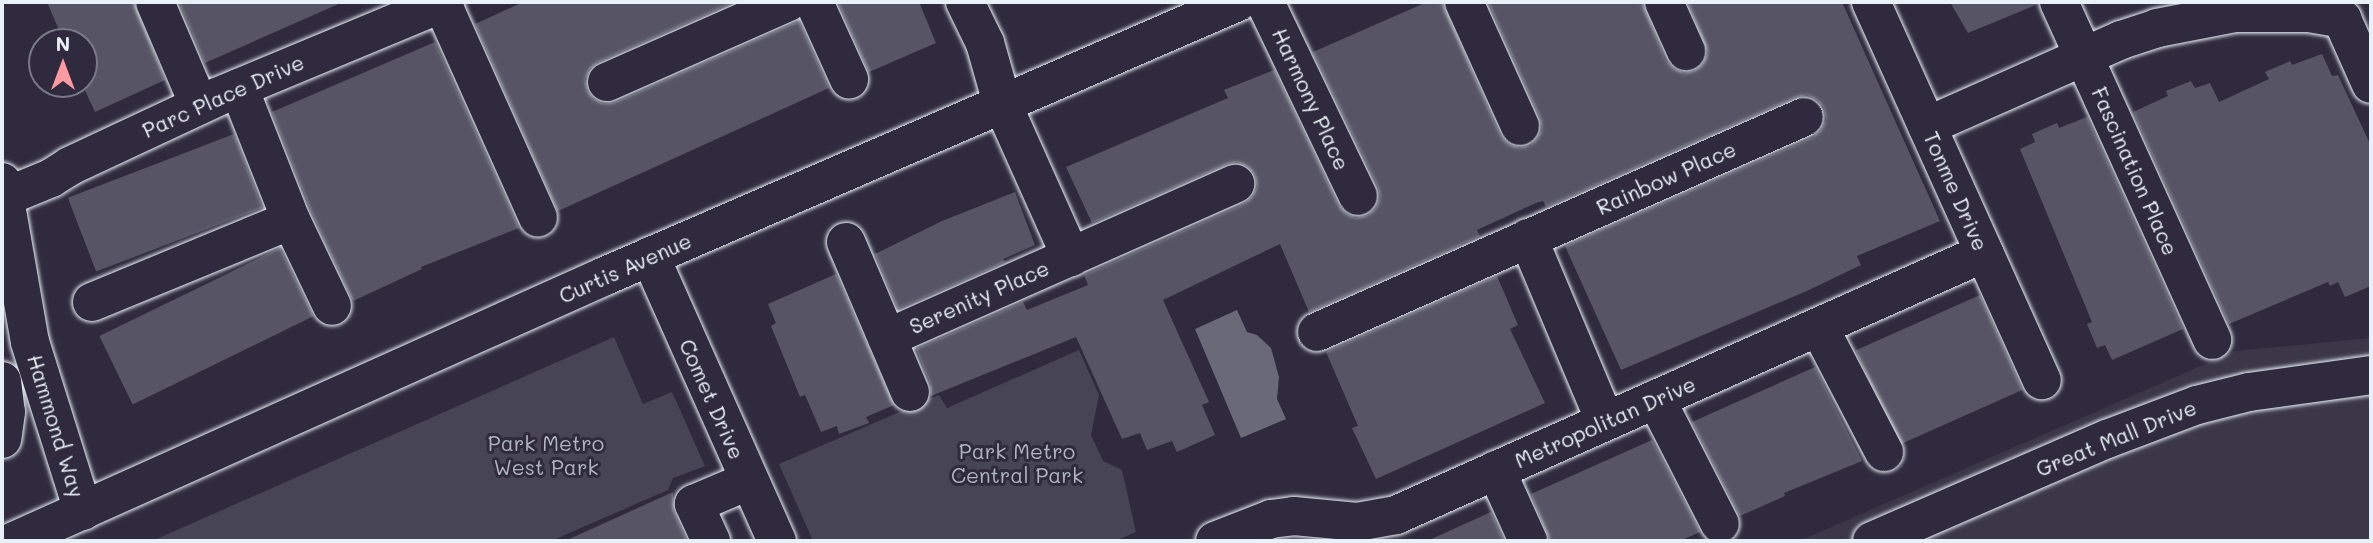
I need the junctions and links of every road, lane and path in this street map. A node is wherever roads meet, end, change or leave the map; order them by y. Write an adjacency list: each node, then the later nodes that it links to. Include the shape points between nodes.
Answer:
1 (155, 2): 18 (street)
2 (443, 2): 12 (street, Parc Place Drive); 26 (street)
3 (788, 2): 16 (street)
4 (814, 2): 15 (street)
5 (965, 2): 19 (street, Serenity Place, via 985,43)
6 (1238, 2): 19 (street, Curtis Avenue)
7 (1265, 2): 25 (street, Harmony Place)
8 (1464, 2): 21 (street)
9 (1664, 2): 13 (street)
10 (1871, 2): 22 (street, Tonme Drive)
11 (2059, 2): 14 (street, Fascination Place)
12 (400, 11): 18 (street, Parc Place Drive)
13 (1686, 51)
14 (2083, 56): 17 (street, via 2157,28 2235,13 2309,13 2342,19); 22 (street); 38 (street, Fascination Place)
15 (849, 79)
16 (607, 82)
17 (2371, 84)
18 (218, 97): 24 (street, Parc Place Drive, via 51,178); 27 (street)
19 (1002, 103): 31 (street, Curtis Avenue); 32 (street, Serenity Place)
20 (1804, 117): 28 (street, Rainbow Place)
21 (1520, 126)
22 (1927, 126): 30 (street, Tonme Drive)
23 (1235, 184): 32 (street, Serenity Place)
24 (3, 190): 39 (street, Hammond Way)
25 (1357, 196)
26 (538, 218)
27 (292, 220): 33 (street); 34 (street)
28 (1528, 238): 36 (street, Rainbow Place); 46 (street)
29 (846, 242): 37 (street, Serenity Place)
30 (1984, 253): 35 (street, Metropolitan Drive); 42 (street, Tonme Drive)
31 (650, 256): 50 (street, Comet Drive); 51 (street, Curtis Avenue)
32 (1071, 257): 37 (street, Serenity Place)
33 (92, 302)
34 (332, 306)
35 (1819, 327): 45 (street, Metropolitan Drive); 48 (street)
36 (1317, 332)
37 (887, 338): 44 (street, Serenity Place)
38 (2212, 340)
39 (30, 342): 40 (street, Hammond Way); 51 (street, Hammond Way)
40 (2, 374)
41 (2371, 375): 59 (street, Great Mall Drive, via 2249,392 2197,405 2118,434)
42 (2042, 380)
43 (2, 381): 47 (street, Hammond Way, via 6,412)
44 (910, 393)
45 (1656, 399): 46 (street, Metropolitan Drive); 52 (street)
46 (1605, 421): 49 (street, Metropolitan Drive)
47 (2, 439)
48 (1885, 452)
49 (1496, 470): 53 (street, Metropolitan Drive, via 1396,515); 58 (street)
50 (748, 481): 55 (street, via 694,504); 56 (street, Comet Drive)
51 (83, 511): 54 (street, Curtis Avenue)
52 (1720, 524)
53 (1340, 531): 57 (street, Metropolitan Drive, via 1294,516 1270,520)
54 (14, 541)
55 (711, 541)
56 (777, 541)
57 (1216, 541)
58 (1528, 541)
59 (1872, 541)

